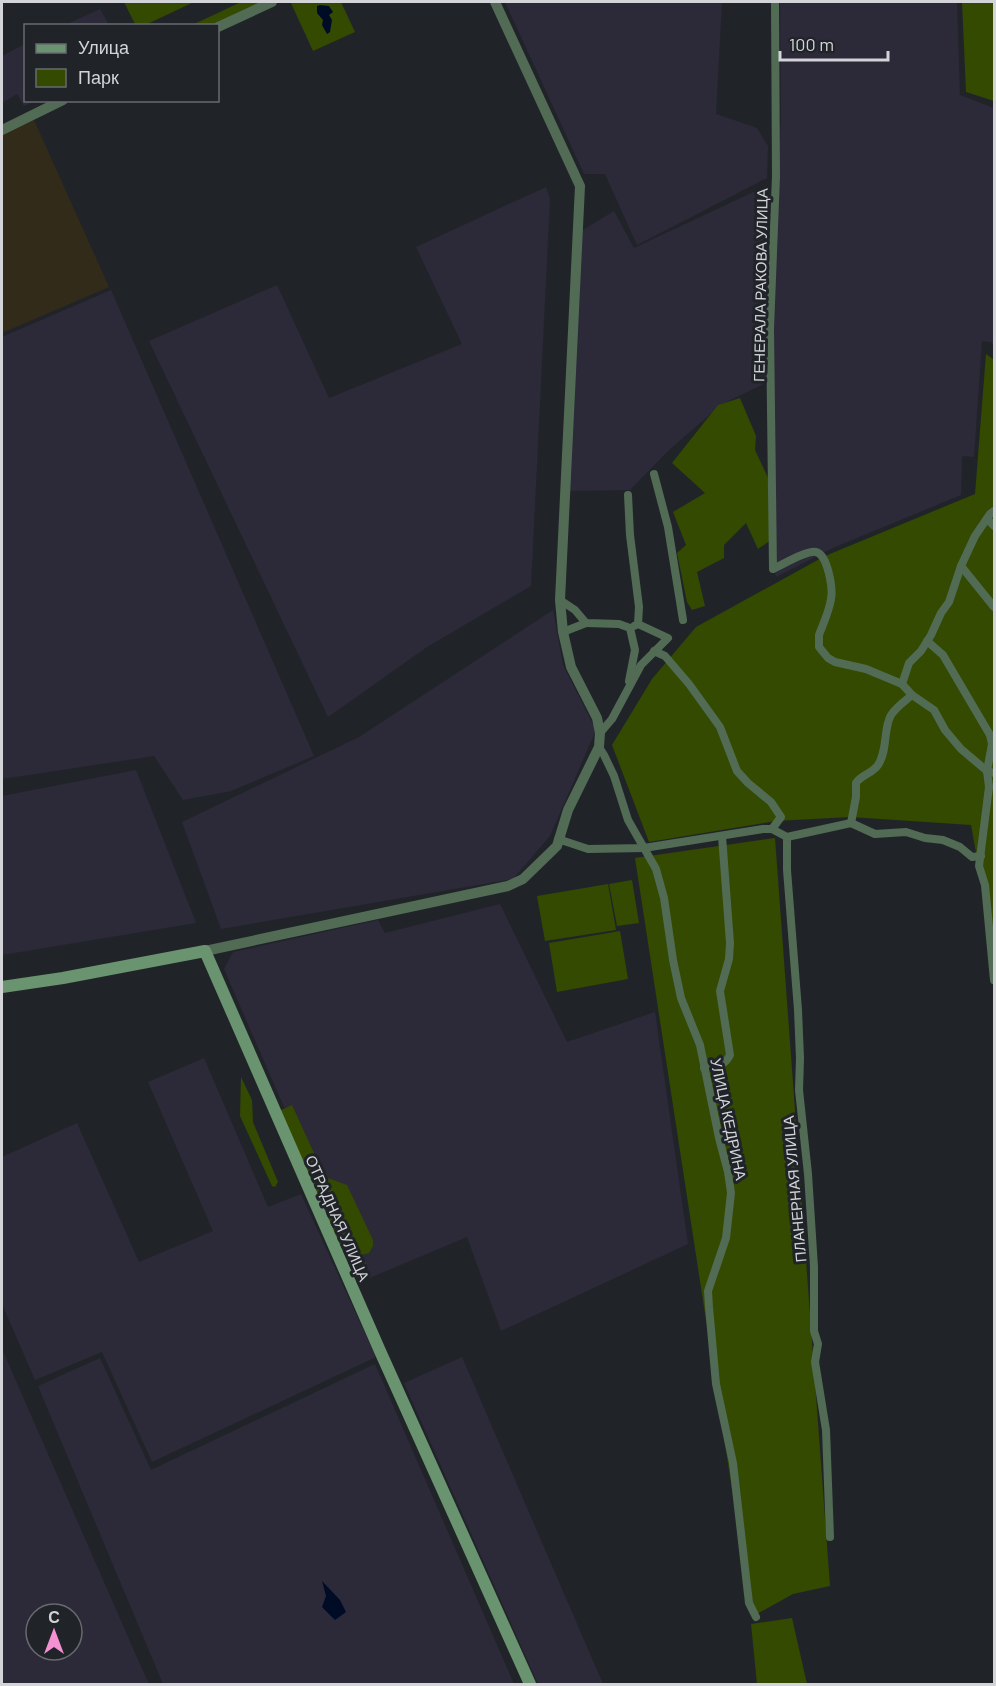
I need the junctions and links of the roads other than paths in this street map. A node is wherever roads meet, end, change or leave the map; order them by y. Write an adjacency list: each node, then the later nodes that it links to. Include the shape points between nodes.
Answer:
1 (272, 2): 4 (street)
2 (495, 2): 13 (street, via 580,186)
3 (775, 2): 21 (street, ГЕНЕРАЛА РАКОВА УЛИЦА, via 776,167 770,329 772,570 810,553 822,556 832,598 819,635 822,652 835,662 866,669)
4 (219, 27)
5 (59, 102): 6 (street)
6 (2, 130)
7 (654, 474): 15 (street, via 668,526)
8 (628, 495): 17 (street, via 639,607)
9 (994, 511): 10 (street)
10 (987, 519): 11 (street); 12 (street)
11 (994, 526)
12 (961, 566): 14 (street); 19 (street, via 949,602)
13 (560, 600): 16 (street); 18 (street)
14 (994, 607)
15 (683, 620)
16 (586, 623): 17 (street); 18 (street)
17 (634, 626): 20 (street, via 668,638); 22 (street, via 635,650)
18 (563, 632): 24 (street, via 571,667 597,718)
19 (927, 641): 21 (street, via 909,663); 26 (street, via 943,655 990,735)
20 (654, 651): 22 (street); 28 (street, via 665,656 689,684 720,727 737,771 771,802 781,817)
21 (902, 684): 23 (street)
22 (627, 690): 24 (street)
23 (912, 695): 26 (street, via 934,710 961,749); 27 (street, via 891,715 878,766 856,783)
24 (600, 733): 25 (street)
25 (599, 747): 31 (street); 32 (street, УЛИЦА КЕДРИНА, via 614,776 628,820)
26 (991, 772): 33 (street)
27 (851, 823): 30 (street); 33 (street, via 875,834 906,832 943,840 972,857)
28 (772, 830): 29 (street); 30 (street)
29 (722, 836): 32 (street); 37 (street, via 730,944 720,992 730,1055 721,1066)
30 (787, 837): 38 (street, ПЛАНЕРНАЯ УЛИЦА, via 799,1090 814,1267 813,1331 818,1344 816,1362 826,1430)
31 (558, 839): 32 (street, via 588,849); 34 (street, via 557,846 534,869 508,886)
32 (644, 848): 37 (street, УЛИЦА КЕДРИНА, via 656,869 664,898 681,998 700,1045)
33 (981, 856): 35 (street, via 979,866 985,885)
34 (205, 951): 36 (main road); 40 (main road, ОТРАДНАЯ УЛИЦА)
35 (994, 980)
36 (2, 987)
37 (704, 1068): 39 (street, УЛИЦА КЕДРИНА, via 731,1193 726,1238 708,1291 716,1384 733,1463 749,1604)
38 (830, 1537)
39 (756, 1617)
40 (530, 1684)

